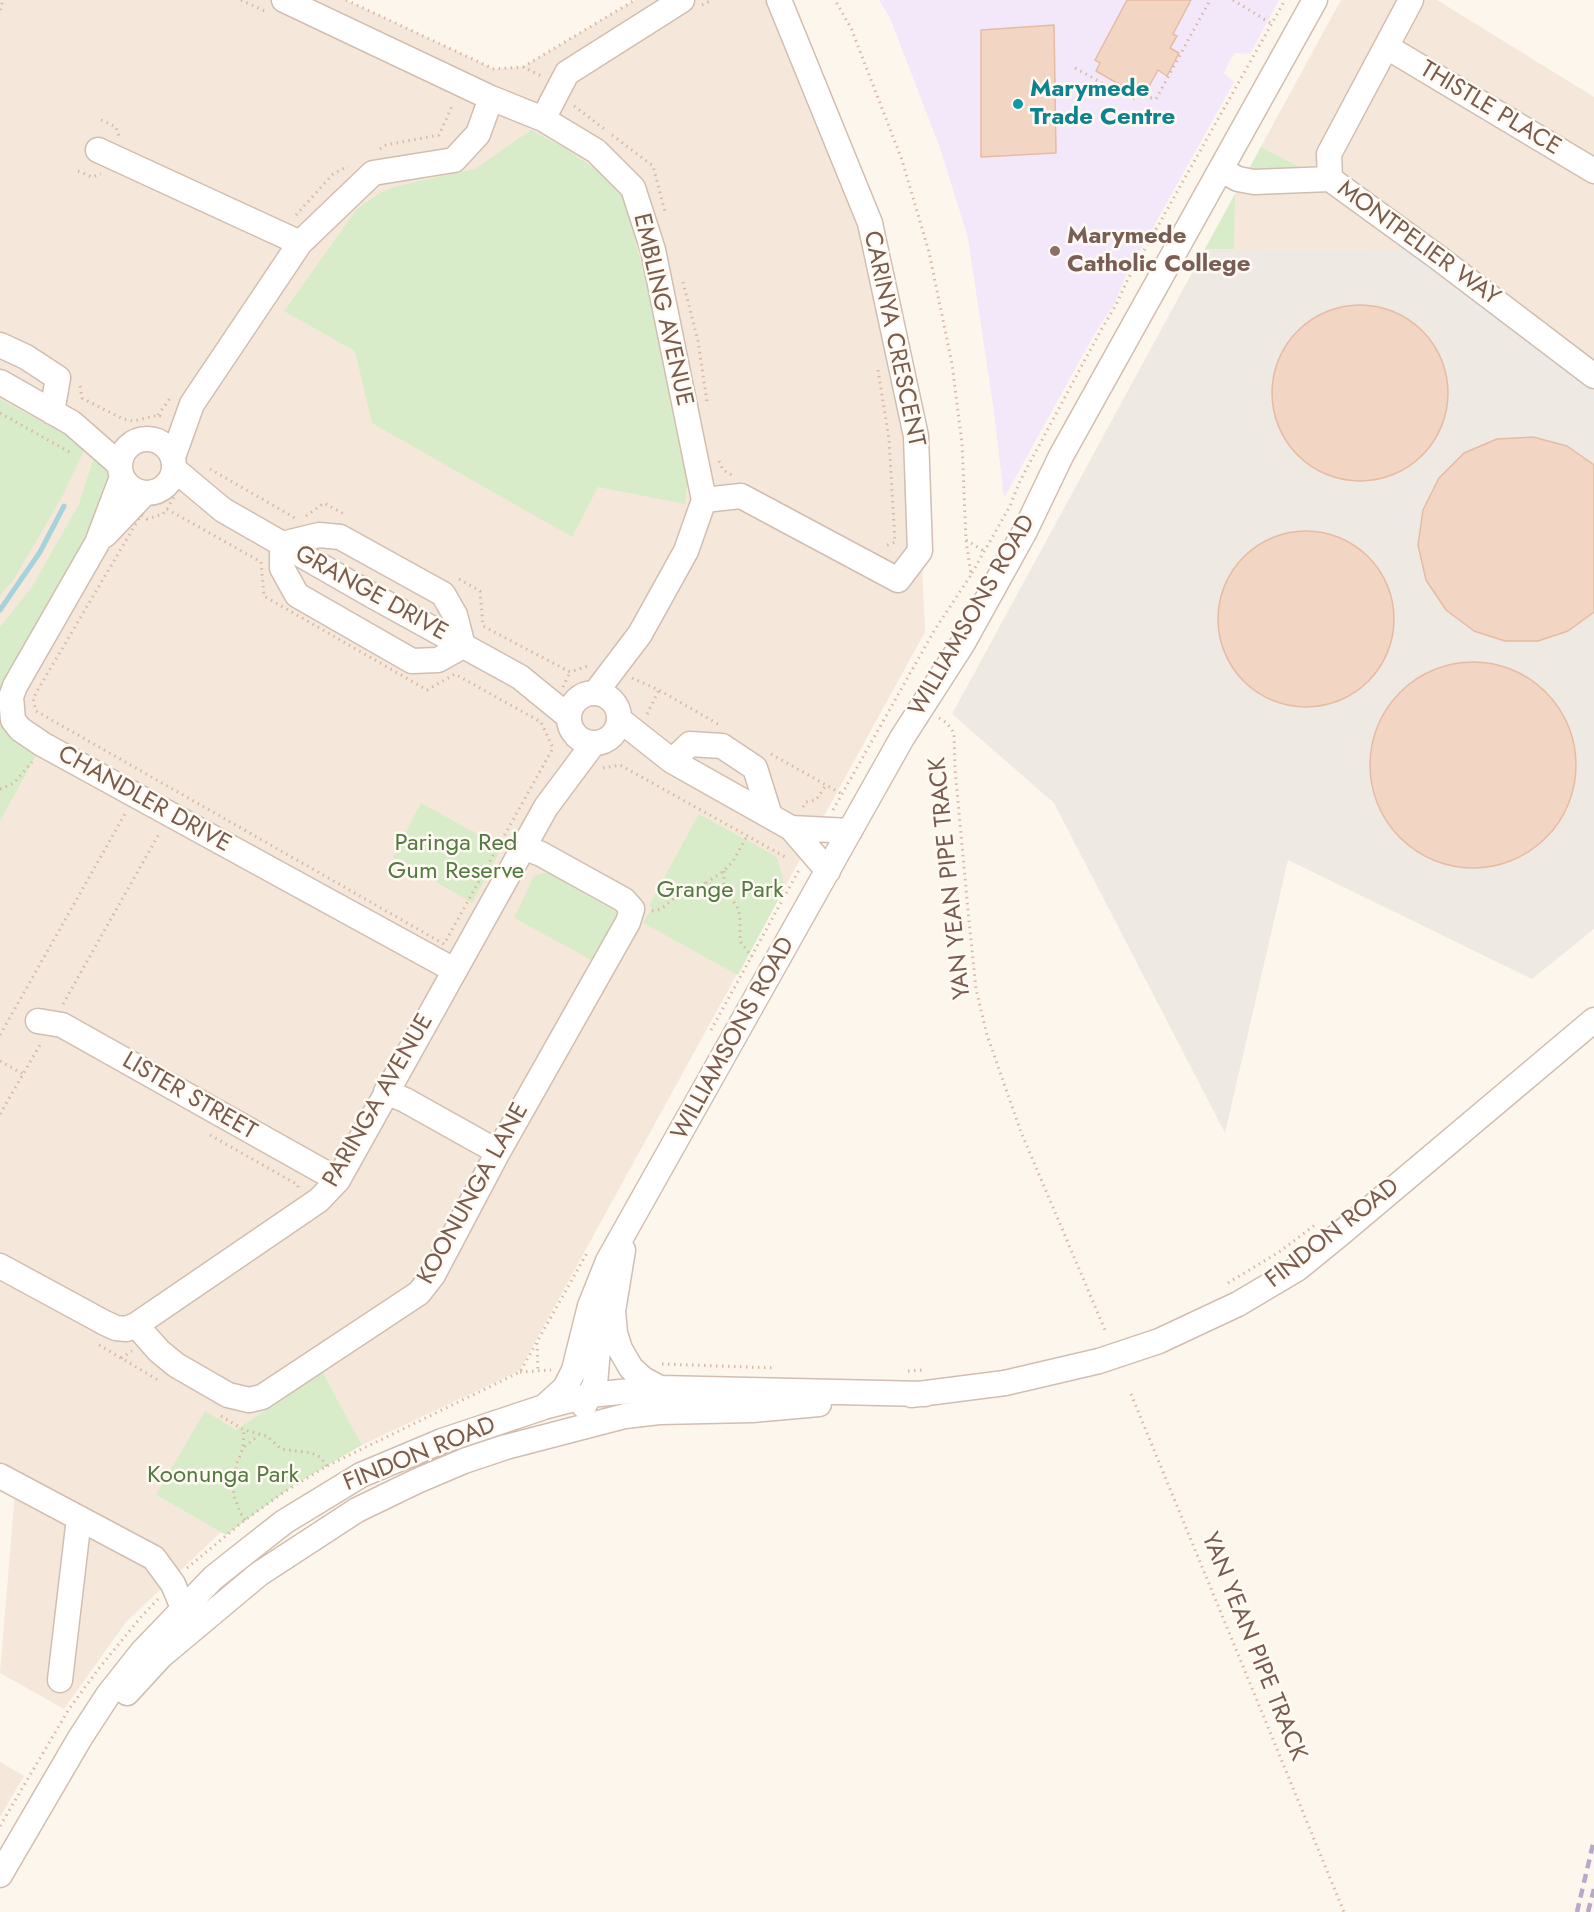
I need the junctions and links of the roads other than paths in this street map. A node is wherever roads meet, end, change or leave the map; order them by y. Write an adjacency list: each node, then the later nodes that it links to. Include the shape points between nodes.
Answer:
1 (682, 0): 8 (street, via 567,73)
2 (779, 0): 22 (street, CARINYA CRESCENT, via 870,223 916,436 920,551 897,580 741,496)
3 (1315, 0): 10 (street, WILLIAMSONS ROAD)
4 (1411, 0): 6 (street)
5 (278, 7): 7 (street, EMBLING AVENUE)
6 (1387, 47): 11 (street, THISTLE PLACE); 12 (street, via 1329,154)
7 (491, 98): 8 (street, EMBLING AVENUE); 13 (street, via 478,134 453,160 373,173)
8 (553, 124): 22 (street, EMBLING AVENUE, via 596,151 633,188 653,250)
9 (98, 150): 13 (street)
10 (1221, 170): 12 (street, MONTPELIER WAY, via 1254,182); 37 (street, WILLIAMSONS ROAD, via 1054,469 1025,531 955,657 921,707)
11 (1594, 171)
12 (1330, 179): 15 (street, MONTPELIER WAY)
13 (300, 243): 17 (street)
14 (0, 345): 18 (street, via 58,378)
15 (1594, 376)
16 (0, 382): 18 (street)
17 (184, 396): 19 (street); 20 (street)
18 (62, 417): 19 (street); 21 (street)
19 (142, 440): 20 (street, via 163,443); 21 (street, via 124,452)
20 (174, 463): 23 (street, via 171,480); 24 (street, GRANGE DRIVE)
21 (121, 471): 23 (street); 25 (street, CHANDLER DRIVE)
22 (704, 500): 28 (street, via 686,551)
23 (144, 502): 24 (street, GRANGE DRIVE); 25 (street, CHANDLER DRIVE)
24 (223, 510): 26 (street, GRANGE DRIVE)
25 (97, 543): 40 (street, CHANDLER DRIVE, via 15,686 11,708 20,729)
26 (282, 543): 27 (street, GRANGE DRIVE); 27 (street, via 319,535 340,537 443,594 455,615); 27 (street, via 282,568 297,595 412,661 438,660)
27 (463, 646): 29 (street, GRANGE DRIVE)
28 (620, 672): 30 (street); 32 (street)
29 (520, 677): 30 (street, GRANGE DRIVE); 31 (street, GRANGE DRIVE)
30 (589, 693): 31 (street, via 572,706); 32 (street, via 606,695)
31 (570, 724): 32 (street, via 581,740); 34 (street, PARINGA AVENUE)
32 (610, 727): 33 (street); 34 (street, PARINGA AVENUE)
33 (672, 761): 35 (street); 35 (street, via 690,744 722,746 755,768)
34 (546, 807): 38 (street, PARINGA AVENUE)
35 (770, 816): 36 (street)
36 (791, 828): 37 (street); 39 (street, via 805,858)
37 (850, 831): 39 (street, WILLIAMSONS ROAD)
38 (523, 847): 40 (street, PARINGA AVENUE); 44 (street, KOONUNGA LANE, via 624,900 632,909)
39 (828, 871): 46 (street, WILLIAMSONS ROAD)
40 (454, 970): 43 (street, PARINGA AVENUE)
41 (1594, 1020): 50 (street, FINDON ROAD, bridge, via 1297,1269 1238,1305 1159,1341 1099,1361 1005,1383)
42 (46, 1022): 45 (street, LISTER STREET, via 62,1025)
43 (387, 1092): 44 (street); 45 (street, PARINGA AVENUE)
44 (498, 1152): 48 (street, KOONUNGA LANE, via 433,1275 418,1293 262,1397 249,1400 228,1395 176,1365)
45 (338, 1180): 48 (street, PARINGA AVENUE, via 319,1200)
46 (627, 1229): 49 (street, WILLIAMSONS ROAD, via 608,1262); 51 (street, via 613,1311 615,1334 631,1368); 52 (street, WILLIAMSONS ROAD, via 602,1310 595,1384)
47 (0, 1266): 48 (street, via 116,1328)
48 (142, 1332)
49 (562, 1370): 52 (street, via 578,1391); 53 (street, WILLIAMSONS ROAD, via 565,1388)
50 (928, 1382): 51 (street, FINDON ROAD); 54 (street, FINDON ROAD, via 752,1410)
51 (660, 1388): 52 (street, FINDON ROAD)
52 (588, 1397): 53 (street, FINDON ROAD); 54 (street, via 609,1412); 55 (street, via 580,1413)
53 (544, 1407): 58 (street, FINDON ROAD, via 442,1441 335,1489 284,1522 213,1578)
54 (625, 1416): 55 (street, FINDON ROAD)
55 (553, 1435): 60 (street, FINDON ROAD, via 485,1454 417,1481 357,1510 259,1574 161,1656 115,1706)
56 (0, 1476): 57 (street)
57 (79, 1518): 58 (street, via 154,1558 173,1584); 59 (street)
58 (183, 1608): 60 (street, FINDON ROAD, via 108,1695)
59 (60, 1680)
60 (48, 1795): 61 (street, FINDON ROAD)
61 (0, 1875)

